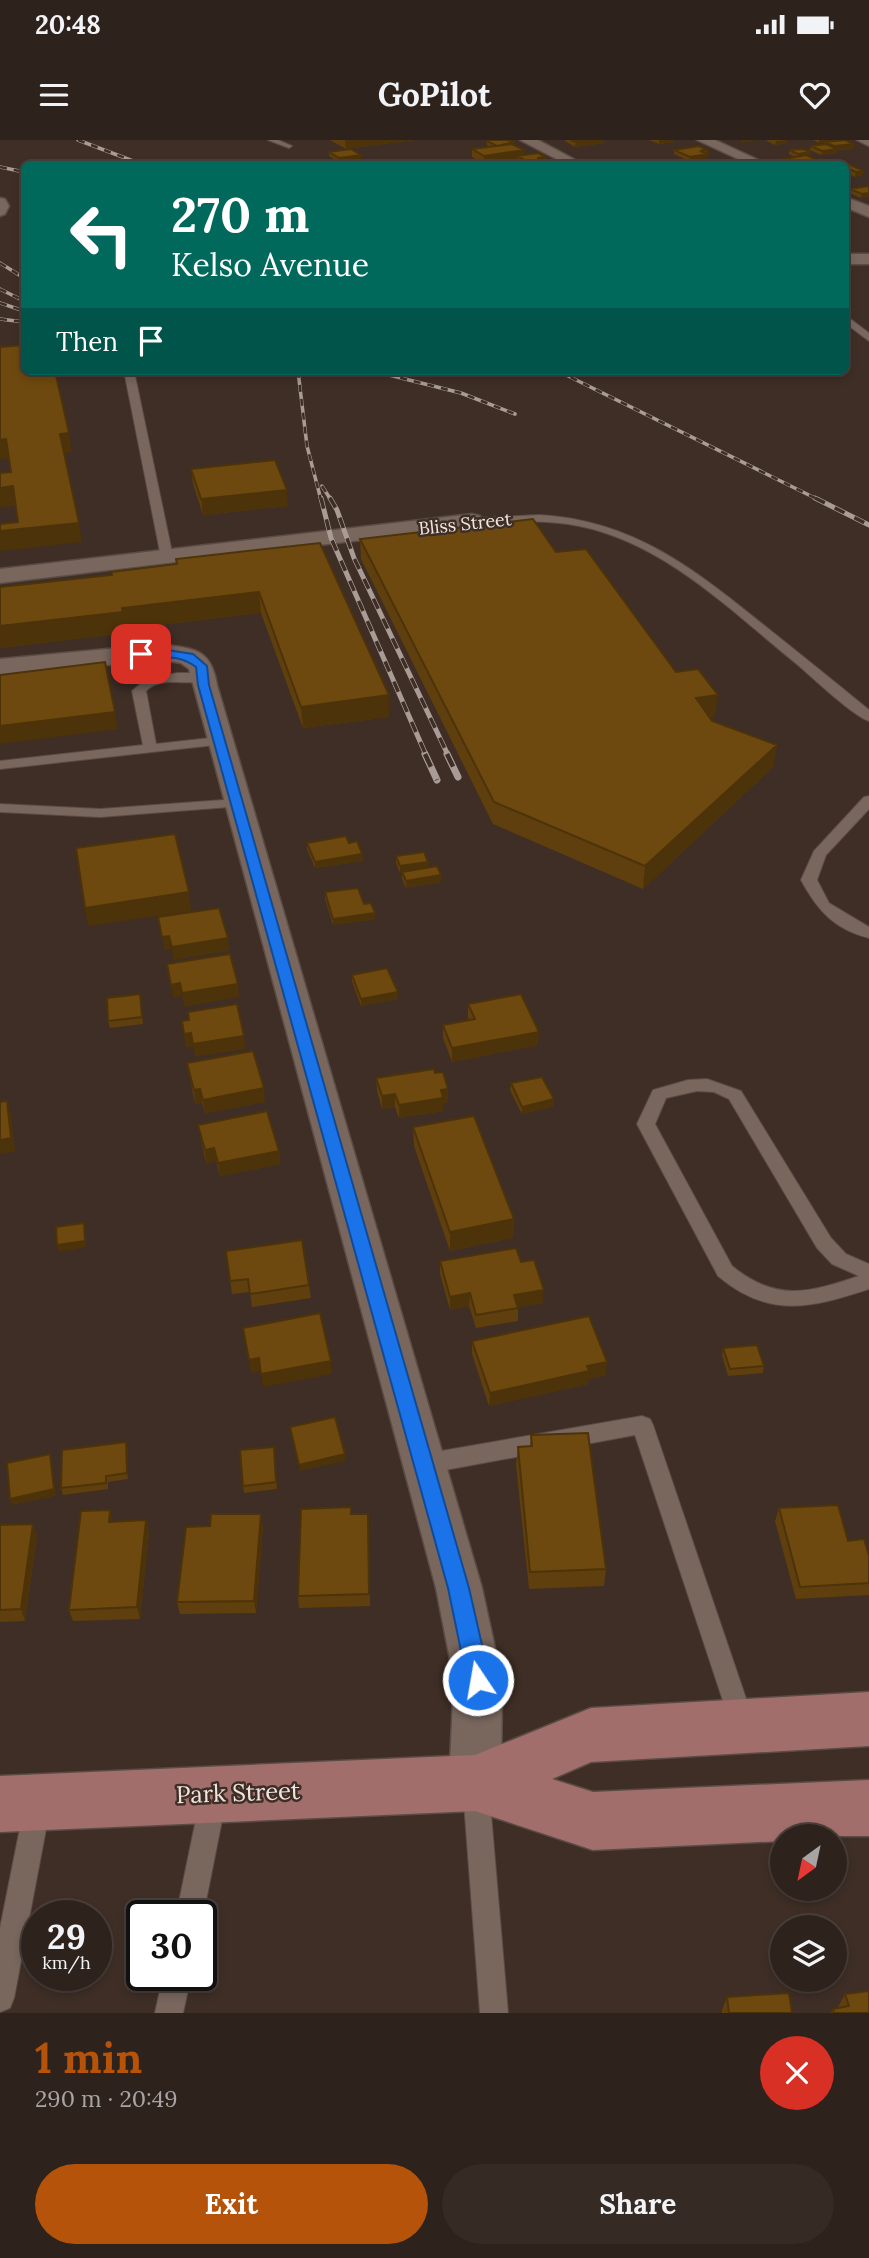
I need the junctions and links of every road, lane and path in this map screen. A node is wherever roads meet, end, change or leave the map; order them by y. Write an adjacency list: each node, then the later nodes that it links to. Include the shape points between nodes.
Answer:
1 (271, 140): 4 (lane)
2 (527, 140): 5 (street)
3 (704, 140): 6 (street)
4 (289, 146)
5 (570, 161)
6 (753, 161)
7 (0, 202): 9 (street)
8 (849, 203): 10 (street)
9 (0, 211)
10 (869, 212)
11 (869, 259): 12 (street)
12 (849, 260)
13 (849, 321): 14 (lane)
14 (869, 338)
15 (130, 375): 17 (lane)
16 (472, 521): 17 (street, Bliss Street); 21 (lane, Bliss Street, via 536,517 581,523 665,555)
17 (167, 557): 18 (street, Bliss Street)
18 (0, 576)
19 (0, 667): 20 (street, via 161,652 188,656 201,666)
20 (203, 677): 22 (street); 23 (lane, via 142,684 139,691)
21 (869, 717)
22 (219, 741): 23 (lane); 26 (street)
23 (150, 748): 24 (lane)
24 (0, 765)
25 (869, 800): 28 (lane, via 820,854 809,880 823,906)
26 (237, 803): 27 (lane, via 100,813); 31 (street)
27 (0, 808)
28 (869, 933)
29 (869, 1272): 30 (lane, via 839,1259 824,1244 735,1095 713,1085 679,1086 659,1094 646,1124 725,1271 738,1285 770,1298 792,1300)
30 (869, 1282)
31 (424, 1464): 33 (lane, via 642,1425); 34 (street, via 459,1588 478,1680)
32 (869, 1719): 33 (main road, Park Street)
33 (743, 1726): 34 (main road, Park Street, via 591,1735)
34 (475, 1783): 35 (main road, Park Street); 37 (main road, Park Street, via 593,1821); 42 (lane)
35 (214, 1794): 36 (main road, Park Street); 38 (lane)
36 (19, 1803): 40 (lane)
37 (869, 1808)
38 (192, 1900)
39 (174, 1991): 41 (lane)
40 (0, 1998)
41 (169, 2013)
42 (494, 2013)

